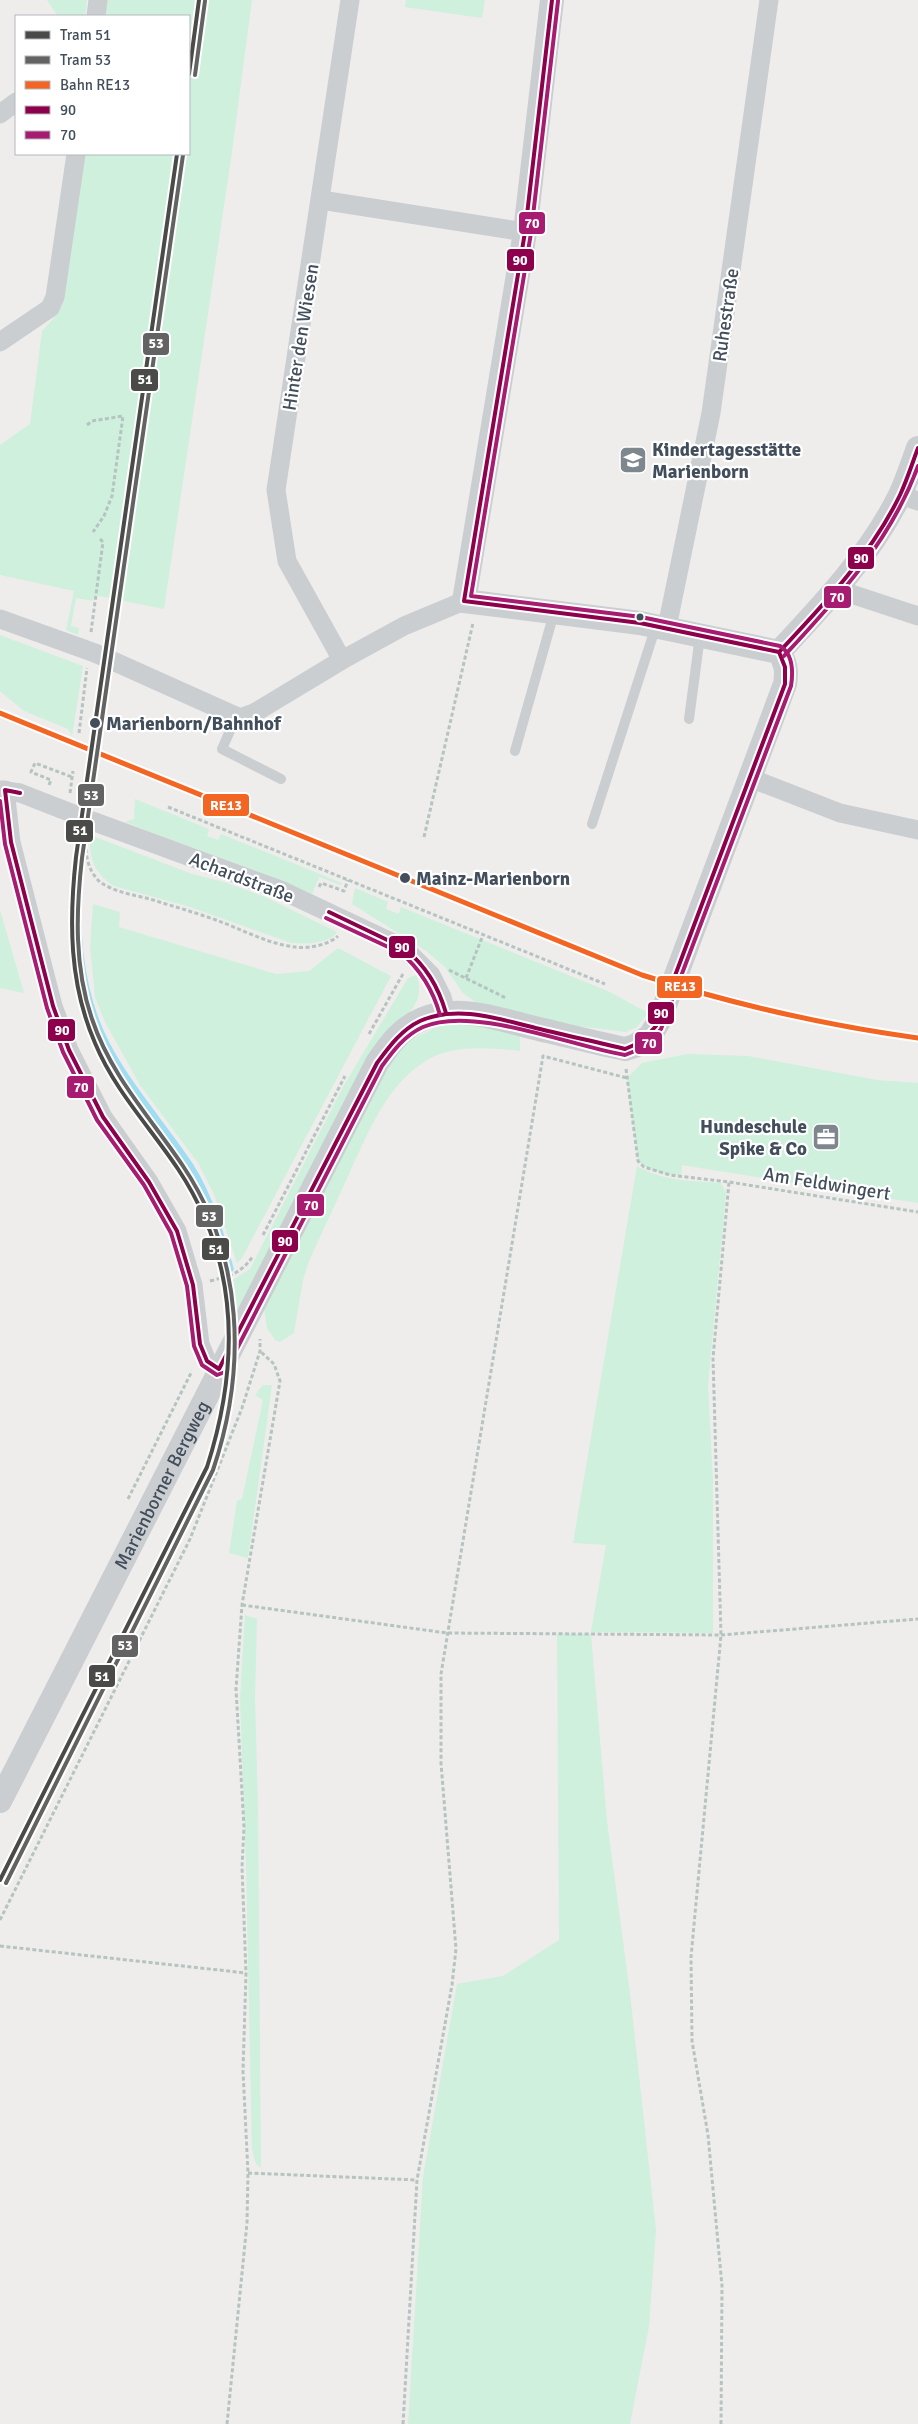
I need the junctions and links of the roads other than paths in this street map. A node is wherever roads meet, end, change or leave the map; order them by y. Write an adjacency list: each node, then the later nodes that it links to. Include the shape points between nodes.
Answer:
1 (98, 0): 5 (street)
2 (350, 0): 9 (street, Hinter den Wiesen)
3 (552, 0): 10 (street)
4 (769, 0): 19 (street, Ruhestraße, via 711,413)
5 (96, 15)
6 (15, 103): 7 (street)
7 (0, 114)
8 (76, 155): 11 (street, via 55,297 50,308)
9 (321, 200): 10 (street); 22 (street, Hinter den Wiesen, via 276,490 286,561)
10 (525, 232): 15 (street)
11 (0, 342)
12 (918, 448): 13 (street)
13 (909, 498): 14 (street, via 878,531)
14 (836, 589): 17 (street); 21 (street)
15 (471, 602): 16 (street); 22 (street, via 404,626)
16 (554, 612): 19 (street); 25 (lane)
17 (918, 616)
18 (0, 619): 23 (street)
19 (661, 626): 20 (street); 29 (lane)
20 (700, 634): 21 (street); 24 (lane)
21 (779, 652): 26 (street, via 785,661 785,684)
22 (342, 660): 23 (street, via 248,716)
23 (236, 717): 27 (lane, via 222,749)
24 (689, 719)
25 (515, 751)
26 (750, 778): 30 (street, via 840,813); 31 (street, Marienborner Bergweg, via 659,1021 650,1036 635,1046 625,1048 477,1014)
27 (281, 779)
28 (2, 790): 31 (street, Achardstraße, bridge, via 65,803 91,826 283,891 404,948 434,980); 32 (street, via 11,842 53,1006 69,1050 103,1117 149,1182 177,1231 193,1285 200,1344 207,1361)
29 (592, 824)
30 (918, 830)
31 (446, 1013): 32 (street, Marienborner Bergweg, via 422,1019 411,1026 388,1046 377,1063)
32 (219, 1369): 33 (street, Marienborner Bergweg)
33 (0, 1800)

